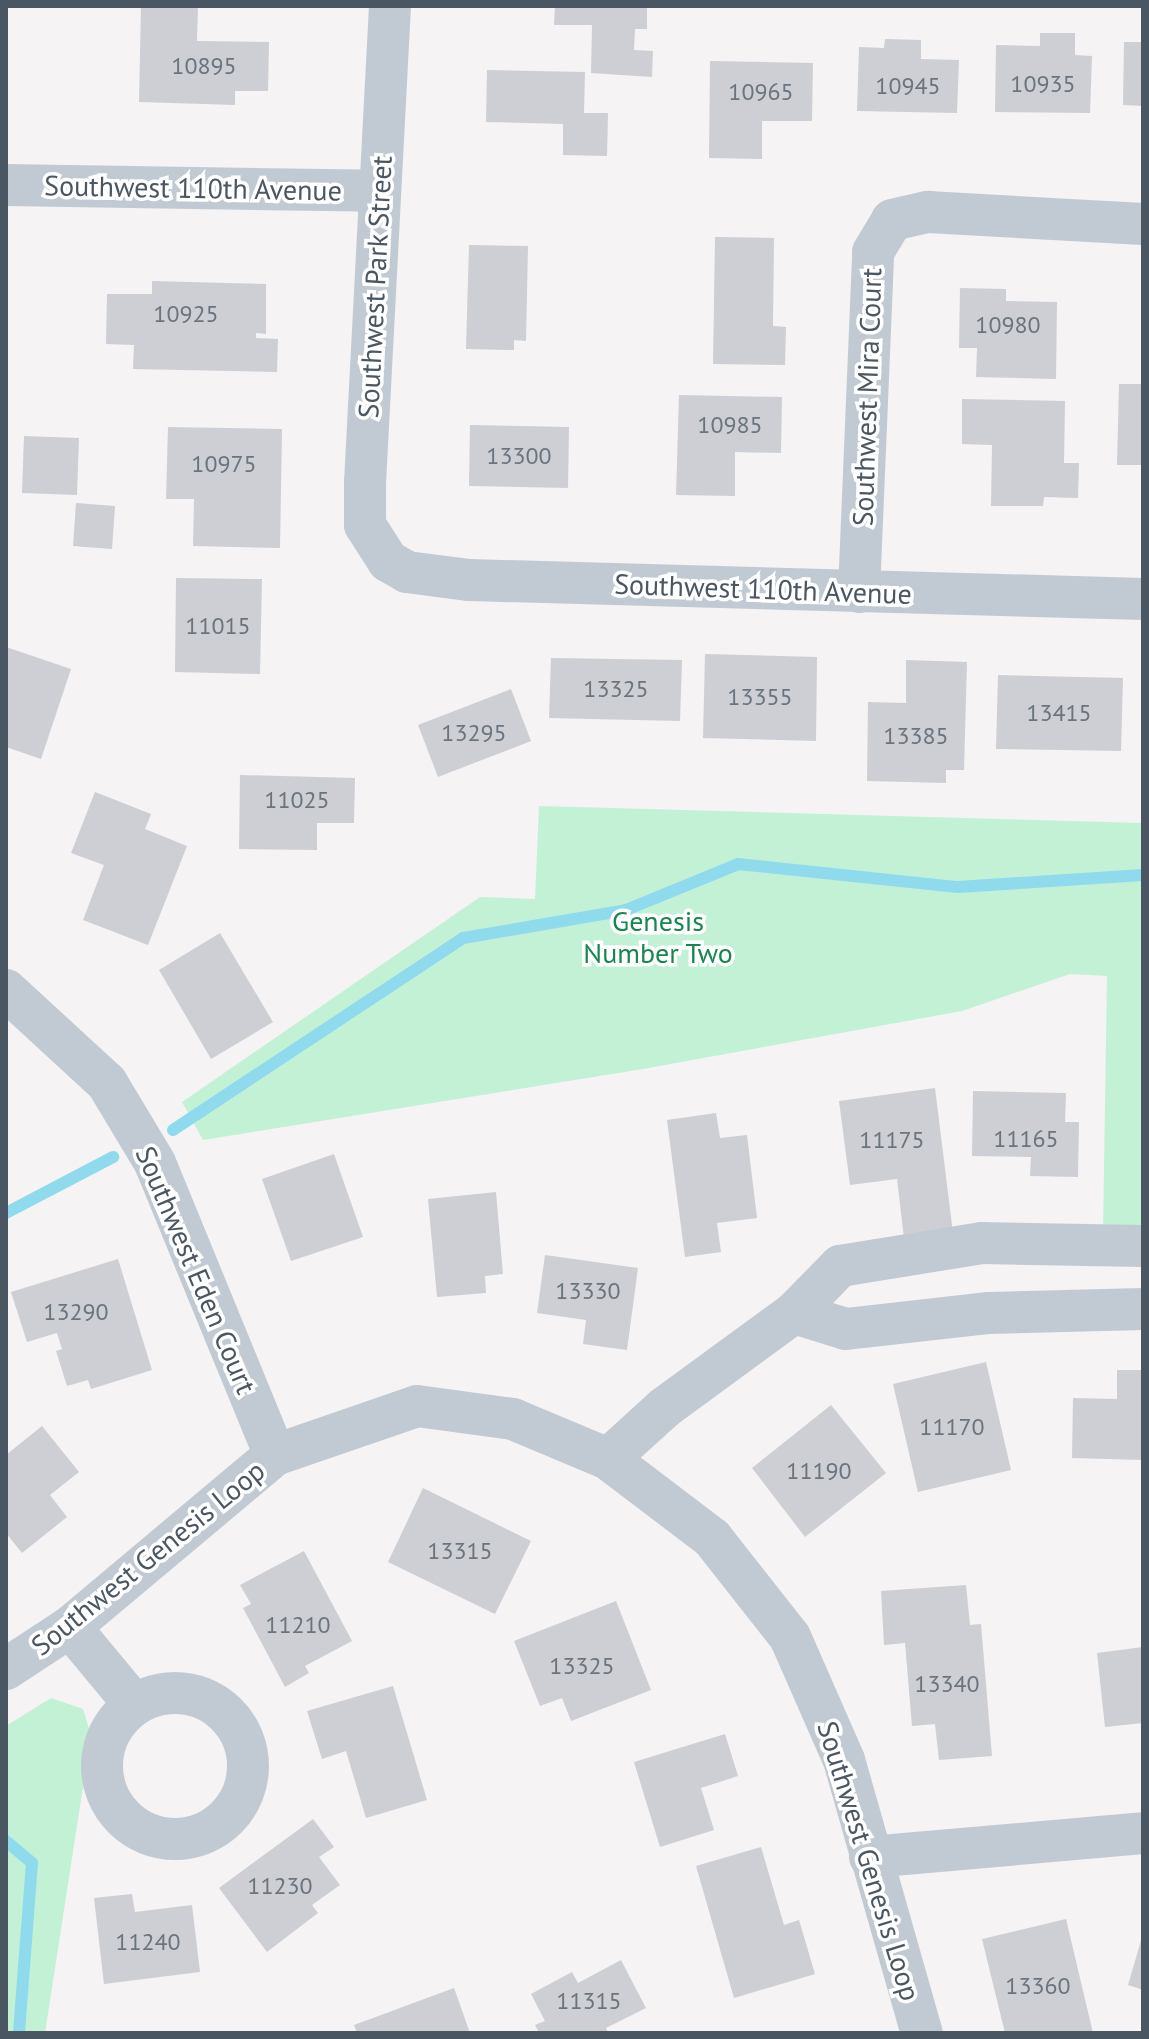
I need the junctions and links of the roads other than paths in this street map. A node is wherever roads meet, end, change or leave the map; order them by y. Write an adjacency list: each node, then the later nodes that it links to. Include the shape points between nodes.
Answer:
1 (390, 6): 3 (street, Southwest Park Street)
2 (6, 185): 3 (street, Southwest 110th Avenue)
3 (379, 191): 5 (street, Southwest Park Street, via 365,525)
4 (1143, 224): 6 (street, Southwest Mira Court, via 928,212 892,220 873,252)
5 (388, 561): 6 (street, Southwest 110th Avenue, via 407,572 469,580)
6 (859, 592): 7 (street, Southwest 110th Avenue)
7 (1143, 599)
8 (6, 990): 12 (street, Southwest Eden Court, via 107,1083 155,1163)
9 (1143, 1246): 11 (street, via 982,1243 907,1252 840,1266)
10 (1143, 1309): 11 (street, via 989,1313 846,1329)
11 (794, 1313): 13 (street, via 664,1408)
12 (275, 1455): 13 (street, Southwest Genesis Loop, via 417,1406 513,1419); 14 (street, Southwest Genesis Loop)
13 (608, 1459): 18 (street, Southwest Genesis Loop, via 712,1538 790,1637 844,1760)
14 (70, 1627): 15 (street, Southwest Genesis Loop); 16 (street)
15 (6, 1669)
16 (134, 1704)
17 (1143, 1833): 18 (street)
18 (870, 1857): 19 (street, Southwest Genesis Loop)
19 (922, 2033)

